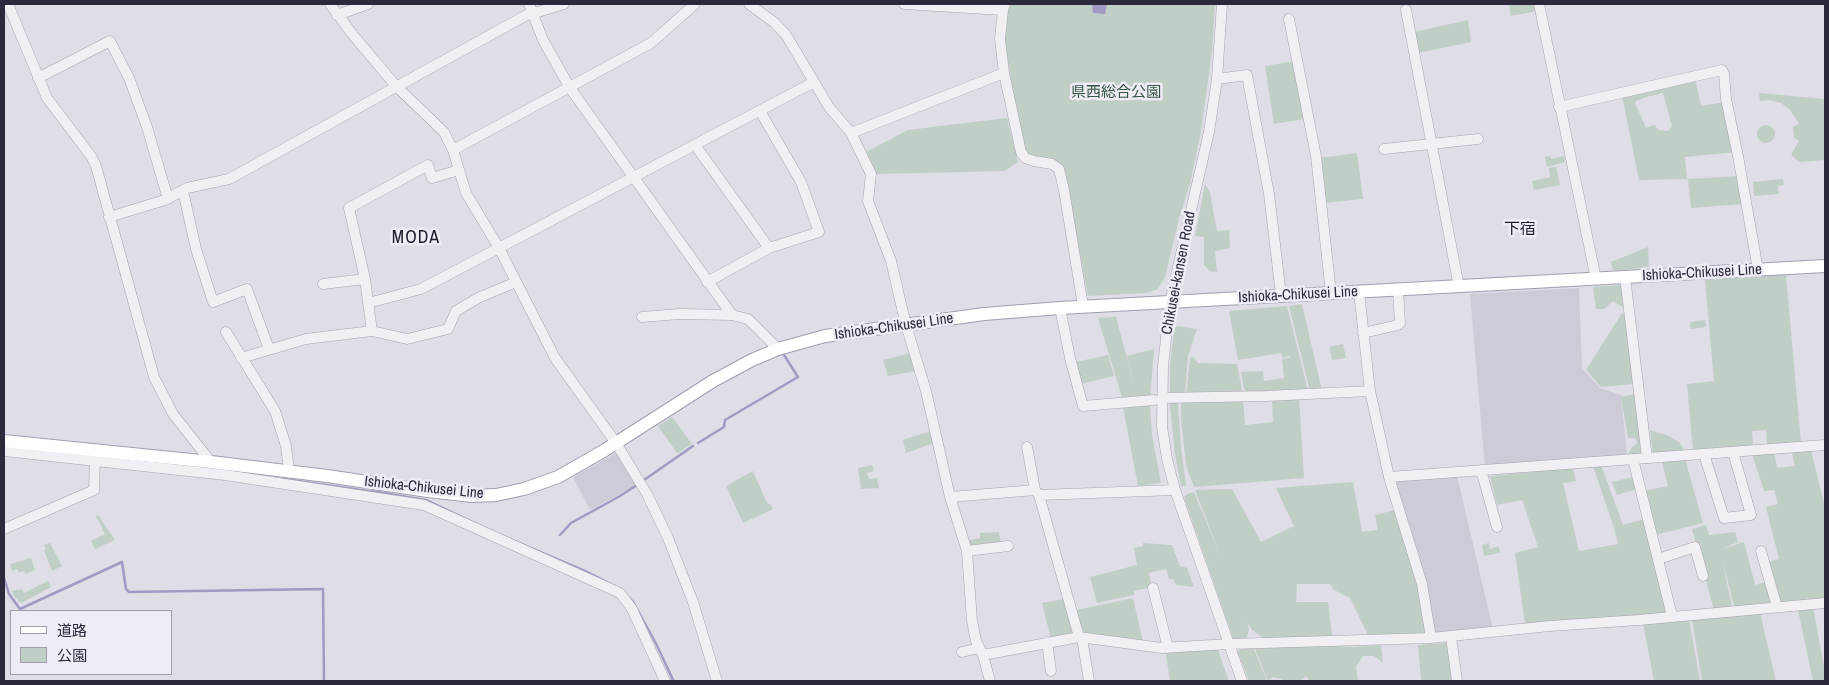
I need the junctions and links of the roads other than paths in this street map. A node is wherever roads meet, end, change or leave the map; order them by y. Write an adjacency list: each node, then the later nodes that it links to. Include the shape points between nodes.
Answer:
1 (8, 4): 16 (street)
2 (330, 4): 13 (street)
3 (368, 4): 13 (street)
4 (564, 4): 11 (street, via 538,12)
5 (695, 4): 20 (street, via 650,43)
6 (749, 4): 18 (street, via 786,35)
7 (904, 4): 10 (street)
8 (1222, 4): 17 (street, Chikusei-kansen Road)
9 (1539, 4): 21 (street)
10 (1004, 7): 15 (street, via 1000,39)
11 (530, 8): 19 (street); 20 (street, via 543,40)
12 (1406, 10): 25 (street)
13 (337, 15): 19 (street)
14 (1289, 19): 47 (street, via 1316,156)
15 (1004, 72): 23 (street); 51 (street, via 1021,152 1034,162 1052,164 1059,169)
16 (38, 78): 32 (street, via 110,40 129,78 147,127); 33 (street, via 54,108 91,156 100,177)
17 (1217, 79): 48 (street, via 1247,75 1269,194); 49 (street, Chikusei-kansen Road, via 1209,132)
18 (814, 82): 22 (street); 23 (street, via 829,107)
19 (396, 86): 28 (street, via 444,132); 31 (street, via 229,179)
20 (570, 88): 28 (street); 30 (street)
21 (1559, 107): 37 (street, via 1722,70); 40 (street)
22 (760, 111): 26 (street); 35 (street, via 801,182 819,232)
23 (851, 133): 55 (street, via 871,174 868,201 891,261)
24 (1478, 139): 25 (street)
25 (1431, 144): 27 (street); 44 (street)
26 (696, 145): 30 (street); 35 (street)
27 (1384, 149)
28 (453, 150): 29 (street)
29 (459, 170): 34 (street, via 466,193); 39 (street, via 432,178 428,165 349,208)
30 (634, 178): 34 (street); 42 (street)
31 (183, 191): 32 (street); 59 (street, via 212,302 247,290)
32 (168, 199): 33 (street)
33 (109, 218): 74 (street, via 154,377 173,414)
34 (499, 248): 41 (street); 50 (street, via 422,289)
35 (769, 248): 42 (street)
36 (1825, 266): 37 (main road, Ishioka-Chikusei Line)
37 (1758, 270): 38 (main road, Ishioka-Chikusei Line)
38 (1625, 277): 40 (main road, Ishioka-Chikusei Line); 72 (street)
39 (365, 279): 43 (street); 50 (street)
40 (1596, 279): 44 (main road, Ishioka-Chikusei Line)
41 (516, 282): 56 (street, via 456,311 448,329 407,339); 65 (street, via 555,358)
42 (707, 282): 53 (street)
43 (323, 284)
44 (1459, 287): 45 (main road, Ishioka-Chikusei Line)
45 (1398, 290): 46 (main road, Ishioka-Chikusei Line); 58 (street, via 1400,323)
46 (1359, 292): 47 (main road, Ishioka-Chikusei Line); 58 (street)
47 (1331, 293): 48 (main road, Ishioka-Chikusei Line)
48 (1282, 295): 49 (main road, Ishioka-Chikusei Line)
49 (1170, 302): 51 (main road, Ishioka-Chikusei Line); 63 (street, Chikusei-kansen Road)
50 (368, 303): 56 (street)
51 (1083, 306): 52 (main road, Ishioka-Chikusei Line)
52 (1060, 308): 55 (main road, Ishioka-Chikusei Line); 63 (street, via 1083,406)
53 (732, 315): 54 (street); 60 (street, via 748,320)
54 (642, 317)
55 (906, 325): 60 (main road, Ishioka-Chikusei Line, via 825,336); 81 (street, via 926,391)
56 (372, 331): 59 (street, via 306,338)
57 (226, 332): 61 (street)
58 (1363, 333): 62 (street)
59 (269, 349): 61 (street)
60 (778, 349): 65 (main road, Ishioka-Chikusei Line, via 713,381)
61 (241, 358): 77 (street, via 275,411 286,446)
62 (1370, 391): 63 (street); 78 (street)
63 (1158, 399): 79 (street, Chikusei-kansen Road, via 1166,459)
64 (4, 441): 71 (main road, Ishioka-Chikusei Line)
65 (616, 443): 77 (main road, Ishioka-Chikusei Line, via 558,476 496,495 472,496); 103 (street, via 647,494 668,538 693,602)
66 (1825, 445): 69 (street)
67 (1027, 447): 80 (street)
68 (4, 452): 71 (street)
69 (1733, 452): 70 (street); 70 (street, via 1751,514 1724,518)
70 (1704, 454): 72 (street)
71 (95, 455): 74 (main road, Ishioka-Chikusei Line); 75 (street); 83 (street, via 94,490)
72 (1647, 458): 73 (street)
73 (1633, 459): 76 (street); 87 (street)
74 (211, 462): 75 (main road, Ishioka-Chikusei Line)
75 (226, 469): 77 (main road, Ishioka-Chikusei Line); 102 (street, via 424,505 620,593 632,609)
76 (1481, 470): 78 (street); 82 (street)
77 (289, 472)
78 (1389, 477): 95 (street, via 1422,584)
79 (1176, 490): 80 (street); 97 (street, Chikusei-kansen Road)
80 (1037, 492): 81 (street); 93 (street)
81 (950, 497): 85 (street)
82 (1497, 527)
83 (4, 529)
84 (1008, 546): 85 (street)
85 (967, 551): 99 (street, via 972,621)
86 (1762, 551): 91 (street)
87 (1658, 559): 88 (street, via 1694,547); 92 (street)
88 (1703, 576)
89 (1153, 588): 98 (street)
90 (1825, 603): 91 (street)
91 (1777, 607): 92 (street)
92 (1672, 616): 94 (street)
93 (1081, 637): 96 (street); 98 (street); 105 (street)
94 (1451, 637): 95 (street); 107 (street)
95 (1431, 638): 97 (street)
96 (1047, 642): 99 (street); 101 (street)
97 (1229, 644): 98 (street); 106 (street, Chikusei-kansen Road)
98 (1168, 648)
99 (981, 651): 100 (street); 104 (street)
100 (962, 652)
101 (1051, 671)
102 (665, 681)
103 (717, 681)
104 (990, 681)
105 (1089, 681)
106 (1242, 681)
107 (1457, 681)

